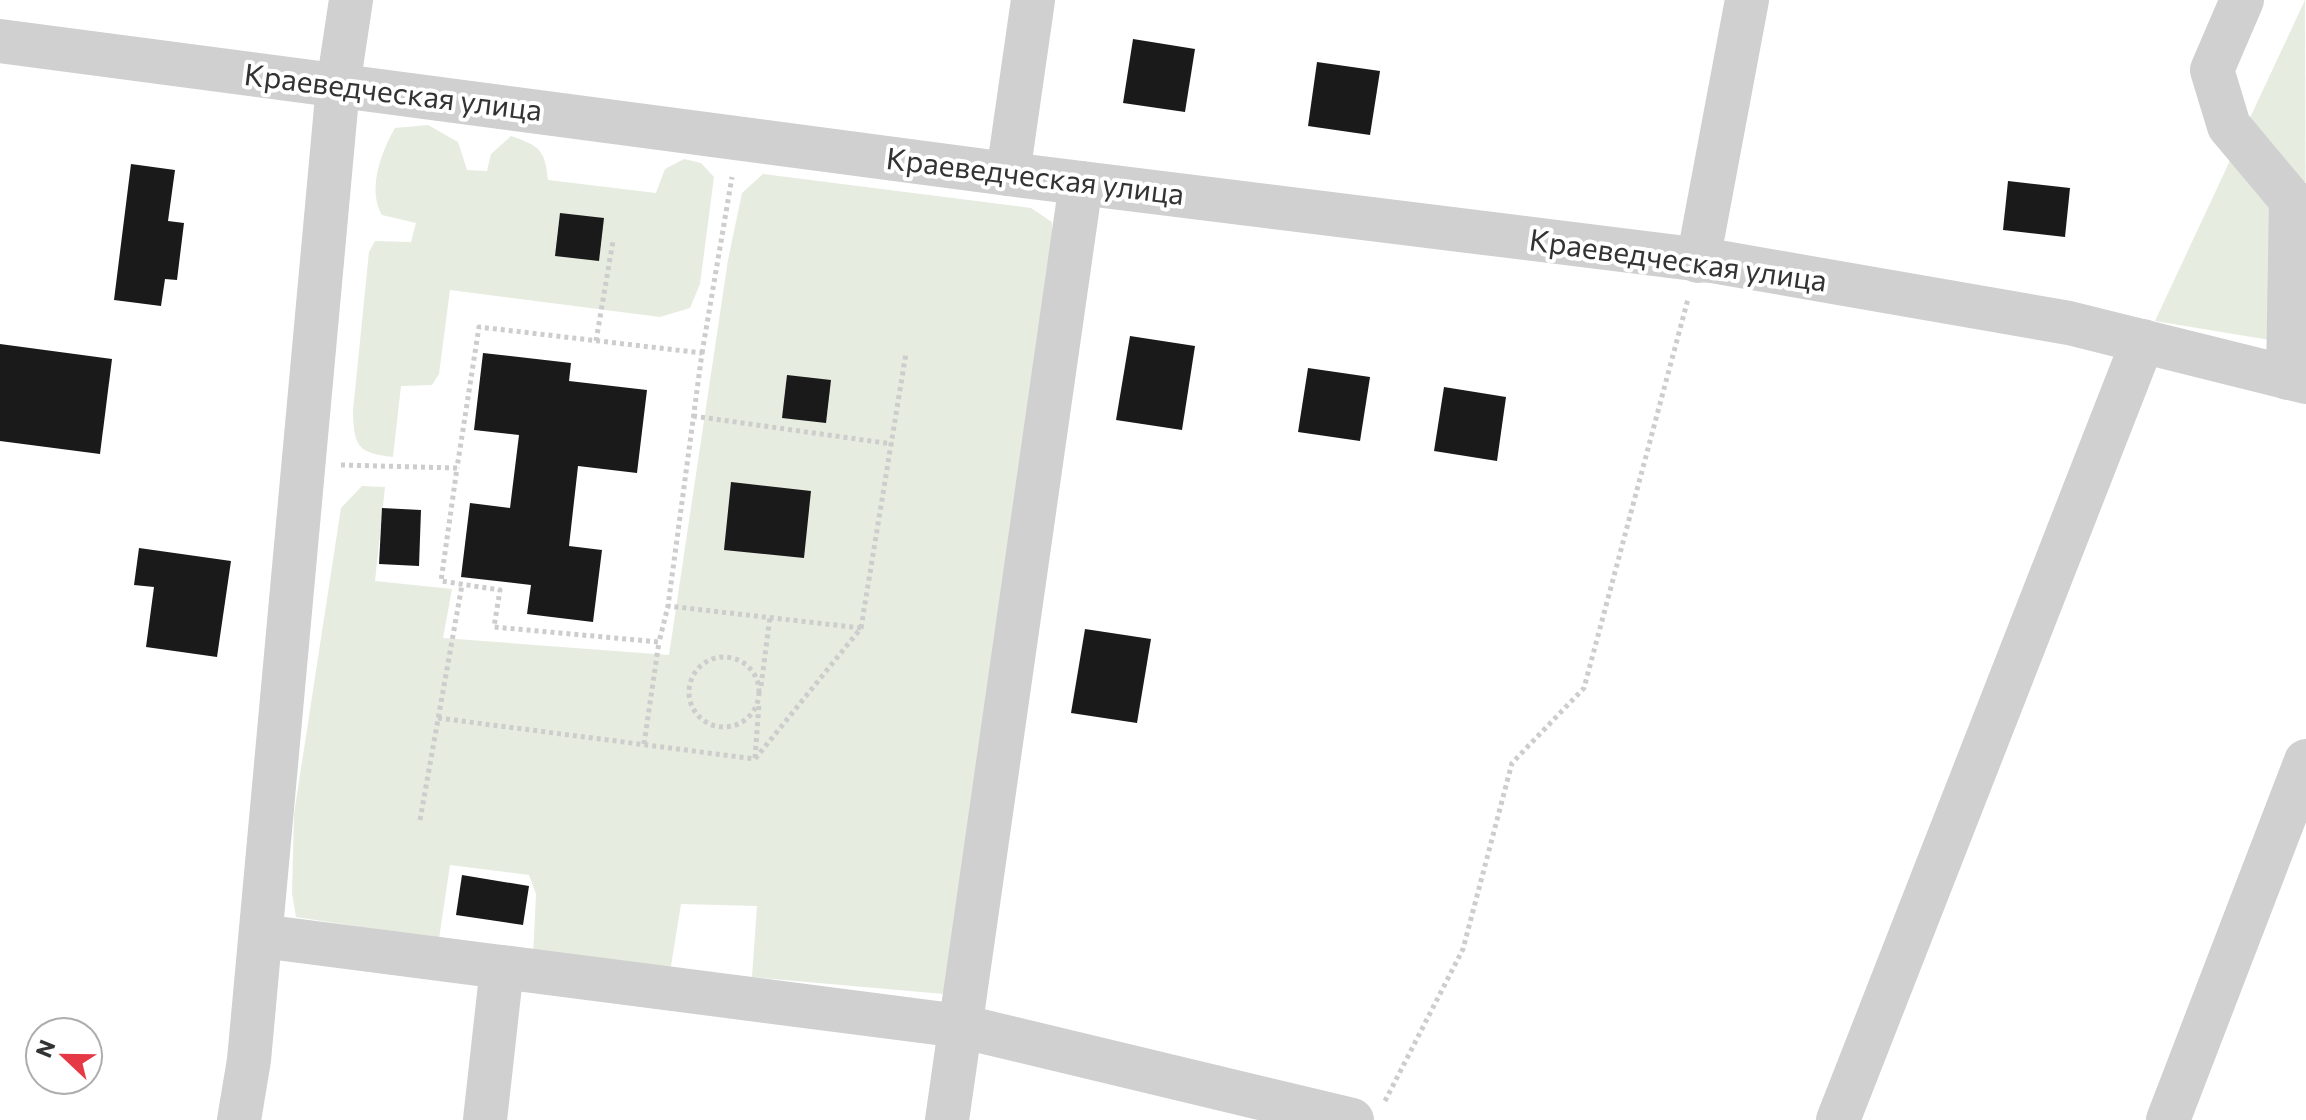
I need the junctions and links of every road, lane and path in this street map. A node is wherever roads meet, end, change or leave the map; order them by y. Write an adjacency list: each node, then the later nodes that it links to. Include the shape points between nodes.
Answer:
1 (351, 0): 6 (street)
2 (1033, 0): 8 (street)
3 (1747, 0): 12 (street)
4 (2242, 0): 10 (street, via 2212,70 2229,126)
5 (0, 41): 6 (street, Краеведческая улица)
6 (338, 86): 7 (street, Краеведческая улица); 20 (street)
7 (739, 138): 8 (street, Краеведческая улица); 15 (path)
8 (1008, 174): 9 (street, Краеведческая улица)
9 (1081, 183): 12 (street, Краеведческая улица); 35 (street)
10 (2298, 184): 17 (street)
11 (613, 241): 13 (path)
12 (1698, 261): 14 (street, Краеведческая улица, via 2069,323); 36 (path, via 1584,688 1512,763 1463,949)
13 (596, 341): 15 (path); 21 (path, via 479,327)
14 (2143, 341): 17 (street, Краеведческая улица); 40 (street)
15 (702, 353): 18 (path)
16 (906, 353): 19 (path)
17 (2297, 380)
18 (693, 416): 19 (path); 23 (path)
19 (892, 444): 25 (path)
20 (304, 464): 21 (path); 33 (street)
21 (457, 468): 22 (path, via 441,581)
22 (462, 585): 26 (path, via 500,590 494,627); 28 (path)
23 (668, 606): 24 (path); 26 (path)
24 (770, 617): 25 (path); 27 (path)
25 (861, 628): 30 (path)
26 (659, 642): 29 (path)
27 (760, 694): 27 (path, via 745,663 722,657 700,666 689,687 700,718 721,727 742,723); 30 (path)
28 (438, 718): 29 (path); 32 (path)
29 (644, 744): 30 (path)
30 (755, 759)
31 (2306, 761): 41 (street)
32 (420, 820)
33 (261, 936): 34 (street); 37 (street)
34 (502, 967): 35 (street); 38 (street)
35 (960, 1026): 36 (street); 39 (street)
36 (1367, 1113)
37 (239, 1120)
38 (485, 1120)
39 (947, 1120)
40 (1838, 1120)
41 (2168, 1120)

